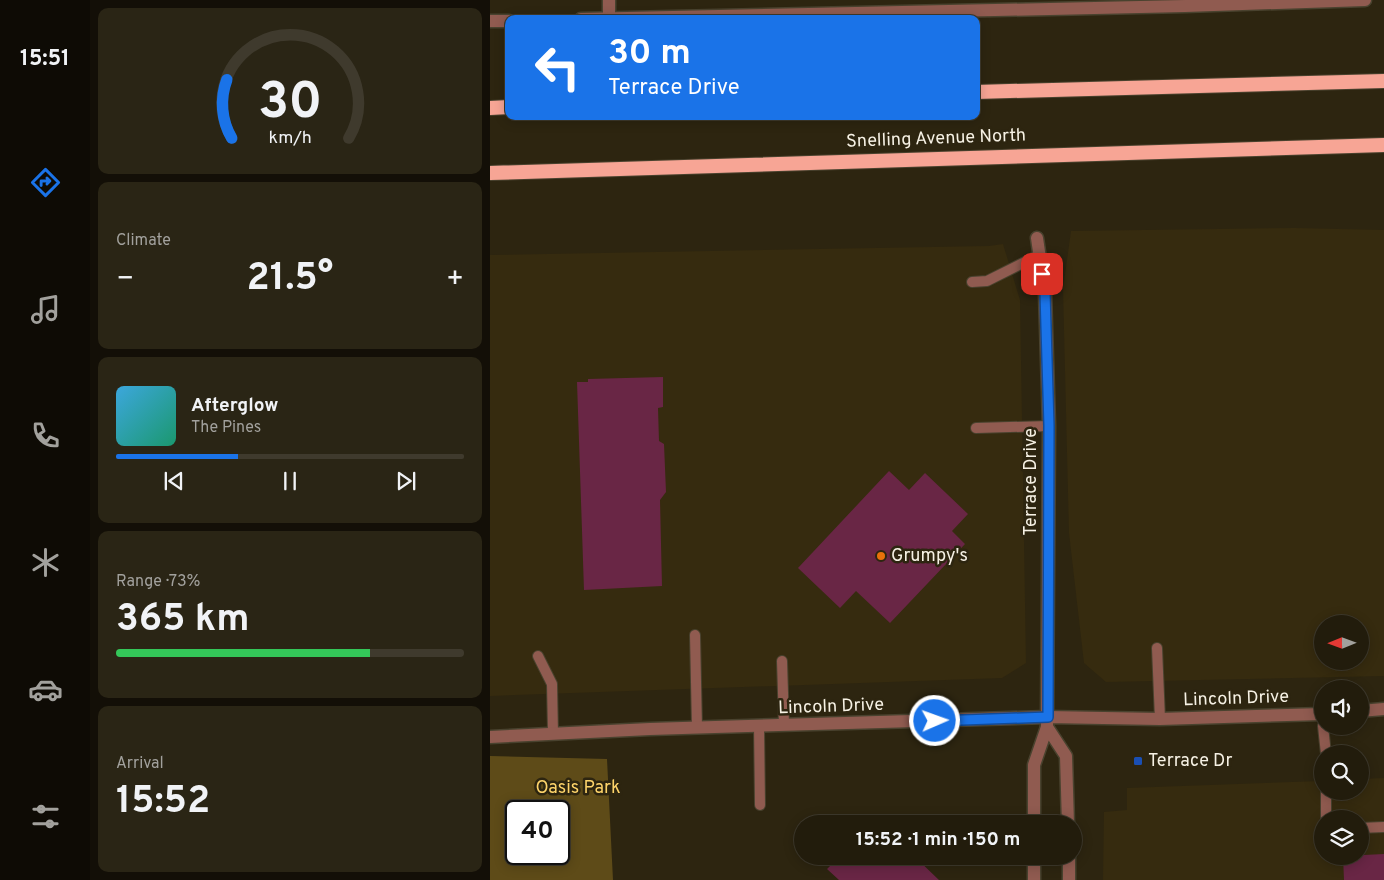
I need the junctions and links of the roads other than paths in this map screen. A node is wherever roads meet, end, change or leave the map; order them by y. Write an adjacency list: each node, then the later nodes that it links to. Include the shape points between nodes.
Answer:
1 (609, 0): 5 (street)
2 (1365, 0): 3 (street)
3 (1295, 2): 4 (street)
4 (1185, 3): 6 (street)
5 (609, 15)
6 (724, 15)
7 (490, 21): 8 (street)
8 (505, 21)
9 (1384, 81): 10 (highway)
10 (980, 92)
11 (505, 107): 12 (highway)
12 (490, 108)
13 (1384, 145): 14 (highway, Snelling Avenue North)
14 (490, 173)
15 (1037, 238): 16 (street, Terrace Drive)
16 (1039, 256): 17 (lane, via 987,281); 18 (street, Terrace Drive, via 1045,293)
17 (972, 282)
18 (1049, 426): 19 (lane); 28 (street, Terrace Drive)
19 (976, 428)
20 (695, 634): 31 (lane)
21 (1157, 648): 26 (lane)
22 (538, 656): 32 (lane, via 552,684)
23 (782, 661): 30 (lane)
24 (1384, 709): 25 (street)
25 (1369, 710)
26 (1160, 719): 27 (street, Lincoln Drive); 28 (street, Lincoln Drive)
27 (1314, 719)
28 (1047, 722): 30 (street, Lincoln Drive); 35 (street, Terrace Drive, via 1034,765); 36 (street, via 1066,756)
29 (759, 726): 30 (street, Lincoln Drive); 31 (street, Lincoln Drive); 34 (lane)
30 (784, 726)
31 (697, 728): 32 (street, Lincoln Drive)
32 (553, 734): 33 (street, Lincoln Drive)
33 (490, 737)
34 (760, 806)
35 (1034, 815)
36 (1068, 815)
37 (1384, 827): 38 (lane)
38 (1369, 828)
39 (1034, 865): 41 (street)
40 (1069, 865): 42 (street)
41 (1034, 880)
42 (1069, 880)

